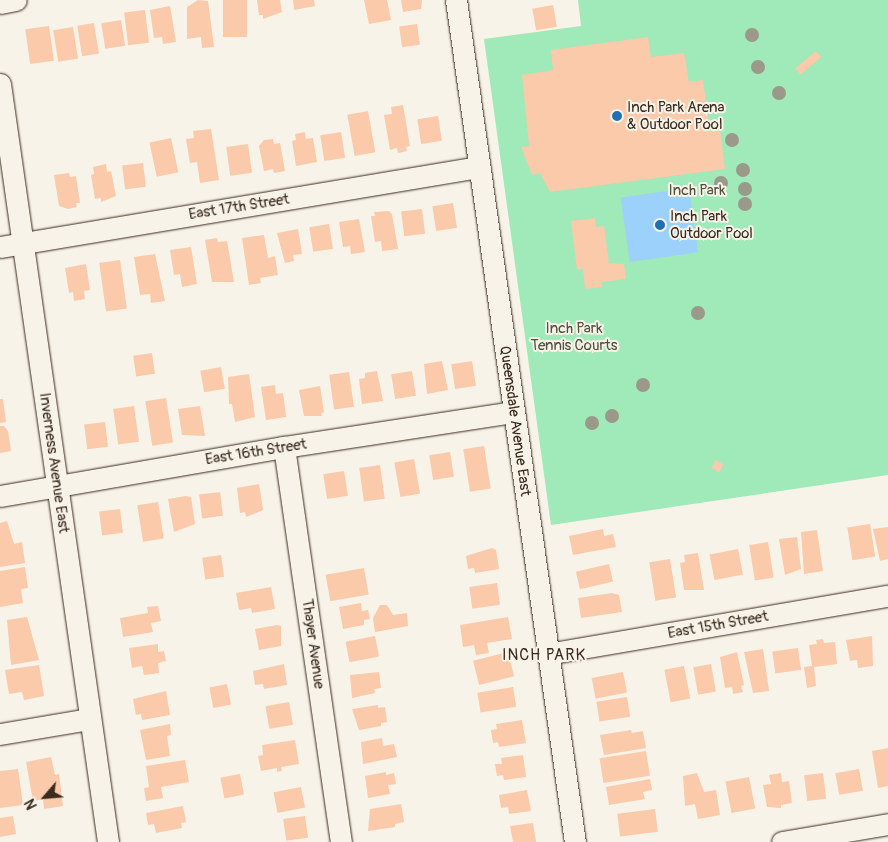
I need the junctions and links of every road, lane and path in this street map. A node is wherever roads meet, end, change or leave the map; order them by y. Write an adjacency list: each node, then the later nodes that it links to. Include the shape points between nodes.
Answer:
1 (16, 0): 3 (street)
2 (456, 0): 5 (street, Queensdale Avenue East)
3 (0, 3)
4 (0, 84): 6 (street, Inverness Avenue East)
5 (479, 167): 6 (street, East 17th Street); 8 (street, Queensdale Avenue East)
6 (23, 243): 7 (street, East 17th Street); 10 (street, Inverness Avenue East)
7 (0, 247)
8 (513, 412): 9 (street, East 16th Street); 13 (street, Queensdale Avenue East)
9 (284, 447): 10 (street, East 16th Street); 18 (street, Thayer Avenue)
10 (56, 486): 11 (street, East 16th Street); 14 (street, Inverness Avenue East)
11 (0, 496)
12 (888, 596): 13 (street, East 15th Street)
13 (547, 654): 19 (street, Queensdale Avenue East)
14 (90, 719): 15 (street); 17 (street, Inverness Avenue East)
15 (0, 734)
16 (888, 824): 20 (street)
17 (108, 842)
18 (341, 842)
19 (575, 842)
20 (782, 842)

